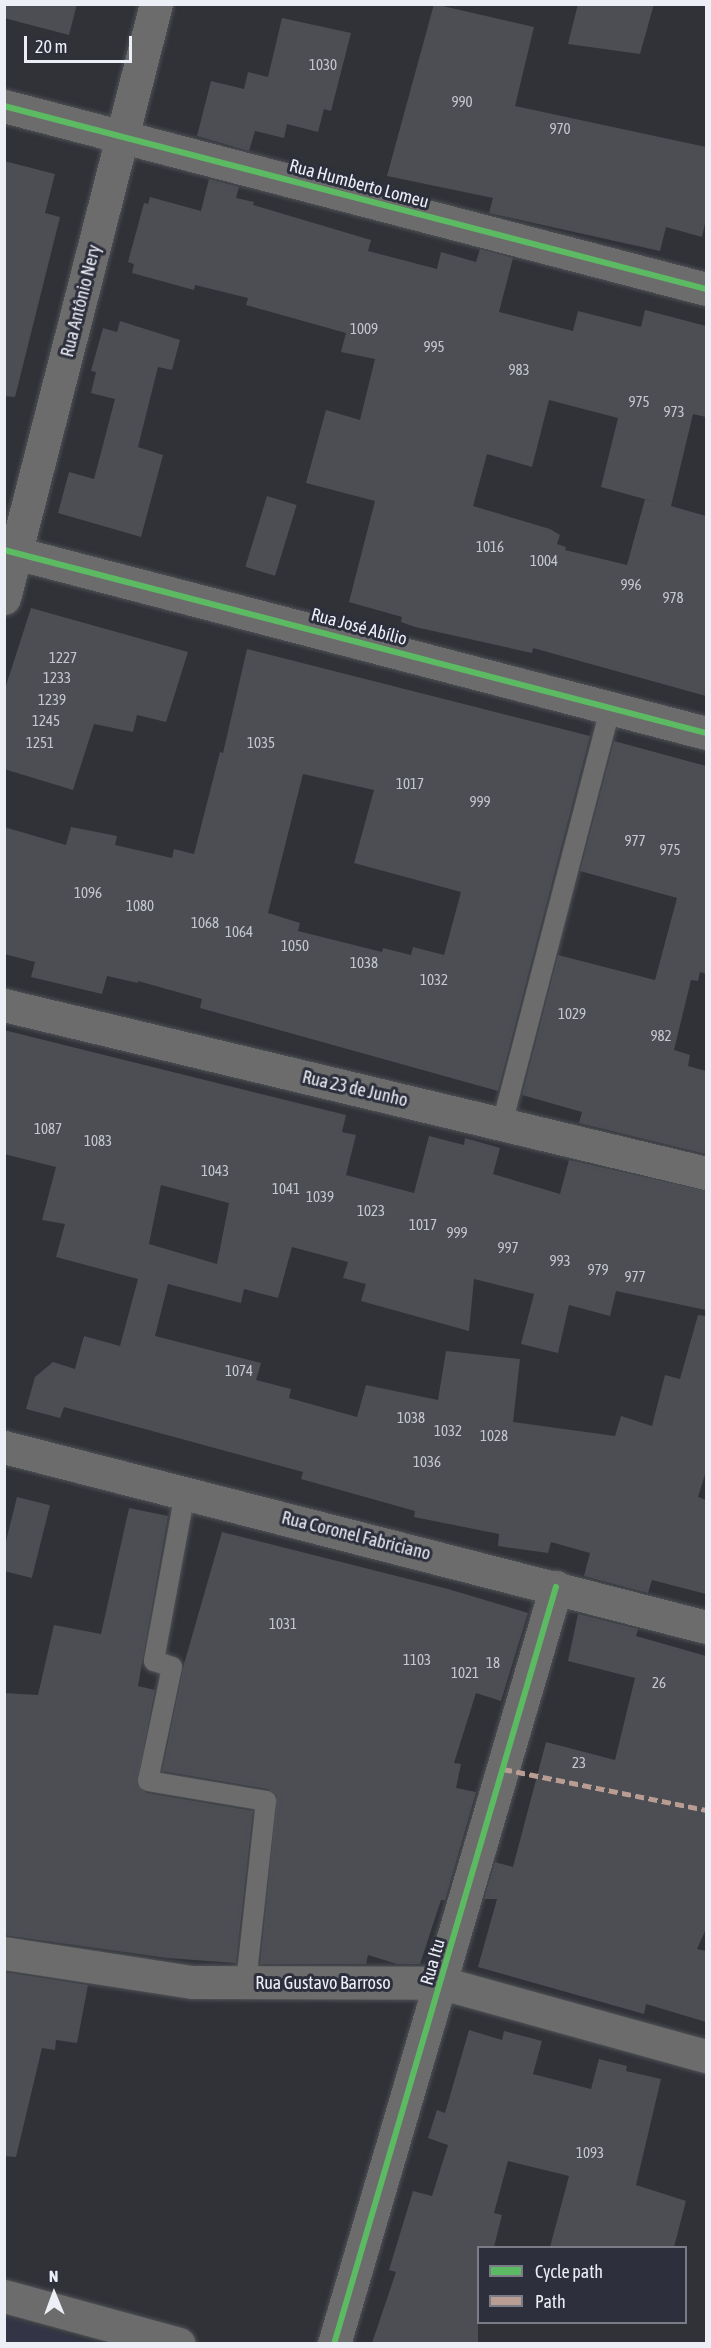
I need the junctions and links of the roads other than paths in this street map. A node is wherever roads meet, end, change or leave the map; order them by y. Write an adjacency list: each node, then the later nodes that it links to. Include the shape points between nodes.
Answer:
1 (156, 4): 3 (street, Rua Antônio Nery)
2 (4, 106): 3 (street, Rua Humberto Lomeu)
3 (122, 138): 4 (street, Rua Humberto Lomeu); 5 (street, Rua Antônio Nery)
4 (706, 289)
5 (11, 552): 6 (street, Rua Antônio Nery); 7 (street, Rua José Abílio)
6 (4, 598)
7 (610, 708): 8 (street, Rua José Abílio); 10 (lane)
8 (706, 733)
9 (4, 1005): 10 (street, Rua 23 de Junho)
10 (502, 1124): 11 (street, Rua 23 de Junho)
11 (706, 1173)
12 (4, 1448): 13 (street, Rua Coronel Fabriciano)
13 (185, 1493): 14 (street, Rua Coronel Fabriciano); 17 (lane, via 154,1661 172,1667 148,1781 266,1801)
14 (556, 1587): 15 (street, Rua Coronel Fabriciano); 18 (street, Rua Itu)
15 (706, 1627)
16 (4, 1953): 17 (street, Rua Gustavo Barroso, via 192,1982)
17 (246, 1982): 18 (street, Rua Gustavo Barroso)
18 (442, 1983): 19 (street, Rua Gustavo Barroso); 22 (street, Rua Itu)
19 (706, 2056)
20 (4, 2296): 21 (street)
21 (178, 2343)
22 (334, 2343)

